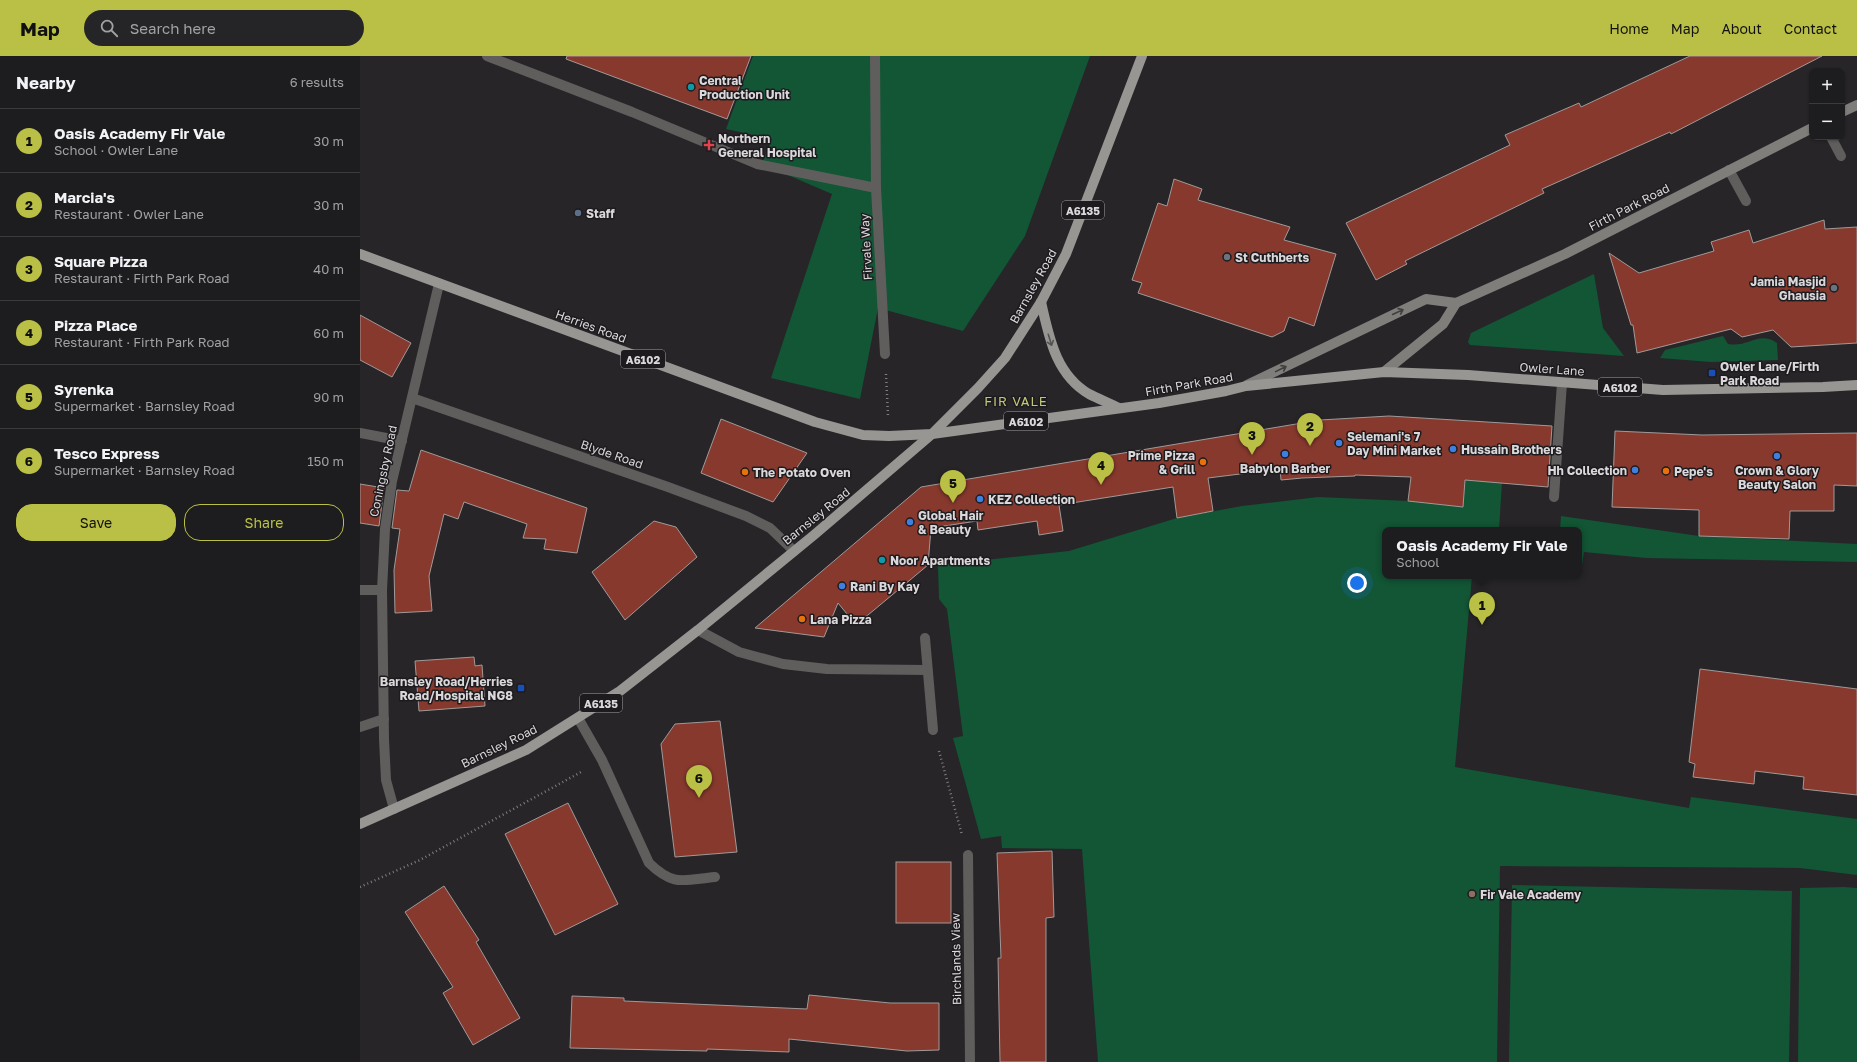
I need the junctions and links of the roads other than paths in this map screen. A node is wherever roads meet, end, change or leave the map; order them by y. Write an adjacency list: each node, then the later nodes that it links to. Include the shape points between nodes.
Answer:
1 (487, 56): 10 (street, via 757,164)
2 (875, 56): 10 (street, Firvale Way)
3 (1142, 56): 14 (main road, Barnsley Road / A6135, via 1066,254)
4 (1857, 105): 5 (main road)
5 (1845, 111)
6 (1809, 130): 9 (main road, Firth Park Road)
7 (1832, 140): 8 (street)
8 (1841, 156)
9 (1729, 170): 11 (street); 15 (main road, Firth Park Road, via 1565,254)
10 (876, 188): 16 (street, Firvale Way)
11 (1746, 201)
12 (360, 254): 13 (main road, Herries Road / A6102)
13 (439, 284): 21 (street, Coningsby Road); 24 (main road, Herries Road / A6102, via 816,422 863,434)
14 (1041, 302): 22 (main road, one-way to 22, via 1049,339 1063,369 1088,393); 24 (main road, Barnsley Road / A6135, via 1005,358)
15 (1456, 304): 17 (main road, via 1443,324); 20 (main road, Firth Park Road, one-way to 15, via 1426,299)
16 (885, 354)
17 (1384, 372): 18 (main road, Owler Lane / A6102); 20 (main road, Owler Lane / A6102)
18 (1562, 383): 19 (main road, Owler Lane / A6102, via 1663,390); 26 (street)
19 (1857, 385)
20 (1246, 386): 22 (main road, Firth Park Road / A6102)
21 (412, 398): 25 (street, Coningsby Road); 27 (street, Blyde Road, via 746,516 770,528)
22 (1119, 408): 24 (main road, Firth Park Road / A6102)
23 (360, 433): 25 (street)
24 (932, 434): 27 (main road, Barnsley Road / A6135)
25 (402, 441): 29 (street, Coningsby Road, via 392,481 385,529)
26 (1554, 497)
27 (794, 551): 30 (main road, Barnsley Road / A6135)
28 (360, 590): 29 (street)
29 (382, 590): 34 (street, Coningsby Road)
30 (698, 630): 32 (street, via 740,652 783,664 827,669); 33 (main road, Barnsley Road / A6135, via 620,691)
31 (924, 638): 32 (street)
32 (927, 670): 36 (street)
33 (578, 718): 37 (main road, Barnsley Road / A6135, via 526,750); 40 (street, via 602,760 649,863 662,875 676,881)
34 (384, 719): 35 (street); 37 (street, Coningsby Road, via 386,780)
35 (360, 728)
36 (933, 730)
37 (394, 809): 38 (main road, Barnsley Road / A6135)
38 (360, 824)
39 (968, 855): 41 (street, Birchlands View)
40 (715, 876)
41 (970, 1062)

